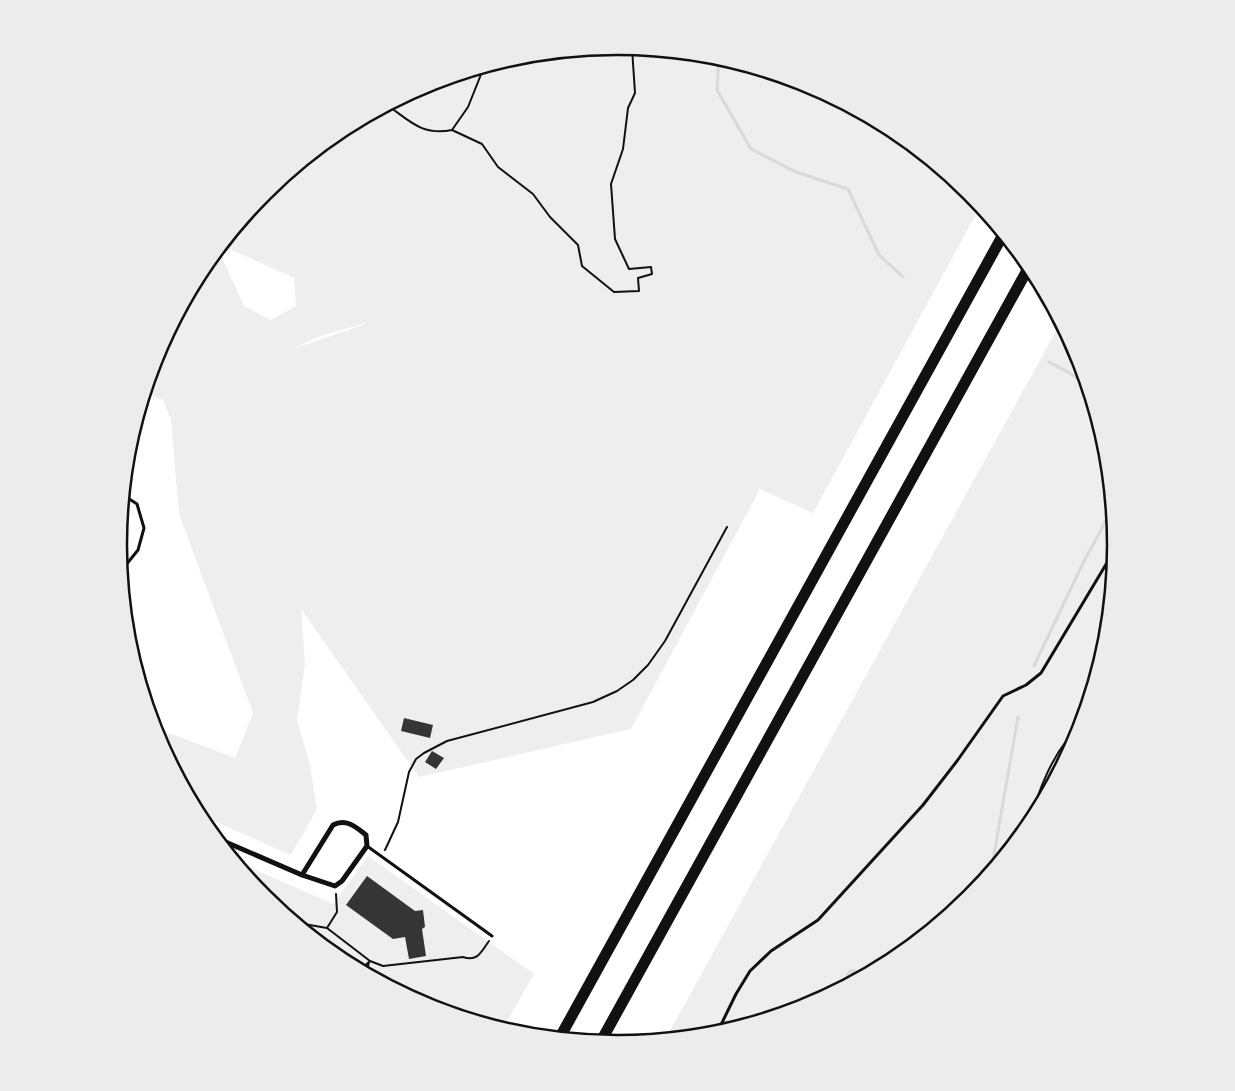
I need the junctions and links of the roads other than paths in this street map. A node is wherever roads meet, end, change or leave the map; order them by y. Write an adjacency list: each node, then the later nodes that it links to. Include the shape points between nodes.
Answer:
1 (1001, 239): 11 (highway)
2 (1025, 273): 12 (highway)
3 (129, 499): 5 (lane, via 136,504 144,528 138,550)
4 (1108, 562): 10 (lane, via 1041,673 1003,696 923,805 818,920 771,951 750,971)
5 (128, 564)
6 (227, 843): 8 (street)
7 (367, 846): 8 (street, via 335,886); 8 (street, via 366,835 348,823 339,822 323,839); 9 (lane)
8 (302, 875)
9 (492, 936)
10 (721, 1025)
11 (562, 1033)
12 (604, 1036)

